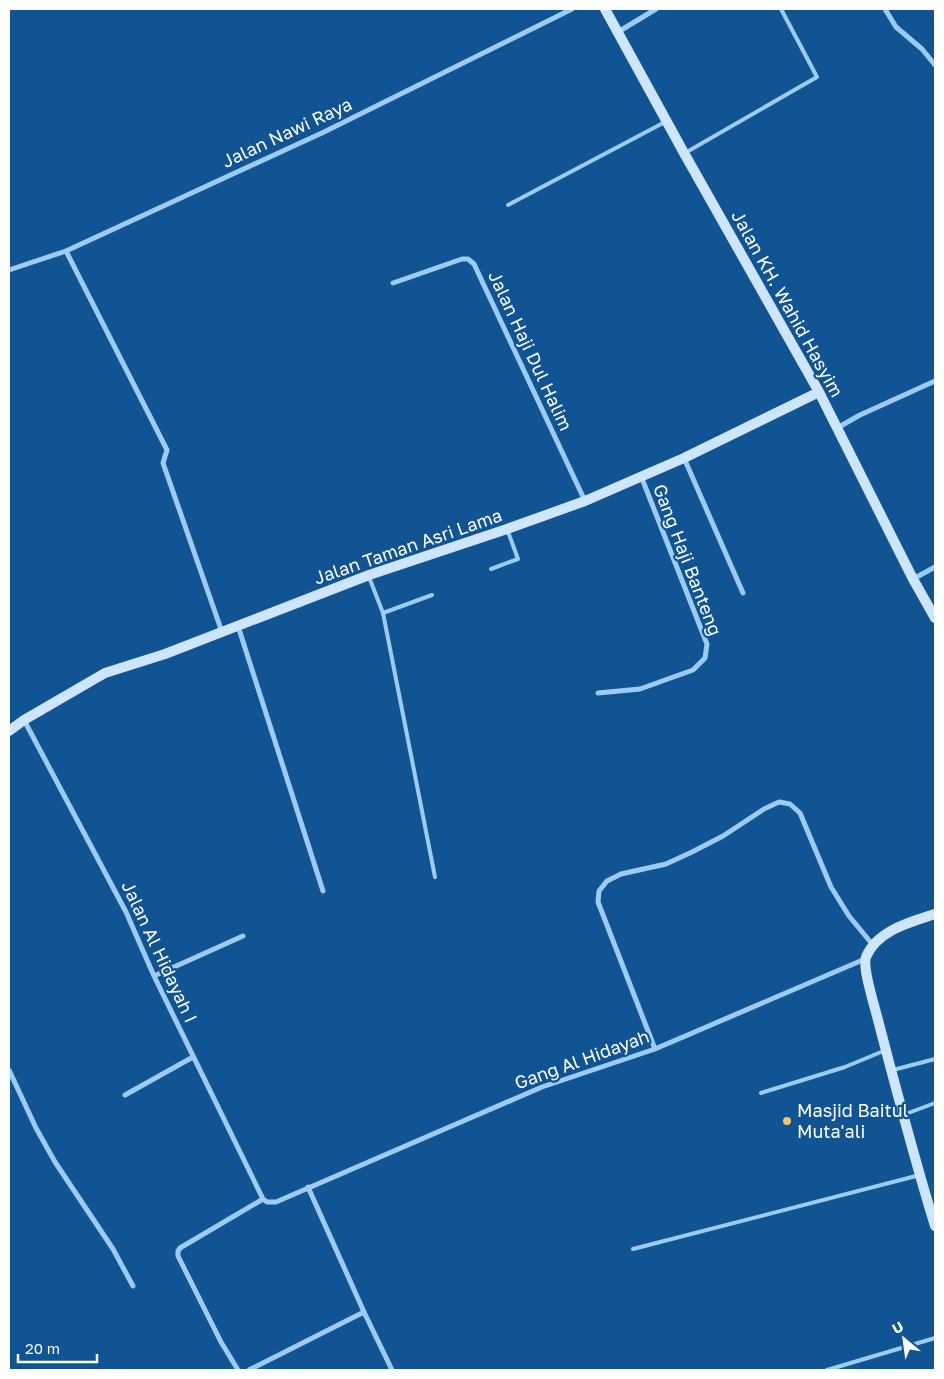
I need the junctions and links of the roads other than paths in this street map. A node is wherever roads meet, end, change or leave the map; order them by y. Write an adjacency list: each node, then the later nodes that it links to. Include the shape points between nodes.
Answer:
1 (572, 9): 11 (street, Jalan Nawi Raya, via 324,132)
2 (605, 9): 6 (street, Jalan KH. Wahid Hasyim)
3 (656, 9): 6 (street)
4 (781, 9): 9 (lane, via 818,77)
5 (885, 9): 7 (street, via 896,26)
6 (618, 32): 8 (street, Jalan KH. Wahid Hasyim)
7 (935, 65)
8 (667, 121): 9 (street, Jalan KH. Wahid Hasyim); 10 (lane)
9 (684, 153): 15 (street, Jalan KH. Wahid Hasyim)
10 (508, 205)
11 (66, 251): 12 (street, Jalan Nawi Raya); 30 (street, via 167,450 164,463)
12 (9, 270)
13 (393, 283): 19 (street, Jalan Haji Dul Halim, via 462,259 474,264)
14 (935, 381): 16 (street)
15 (819, 392): 16 (street, Jalan KH. Wahid Hasyim); 17 (street, Jalan Taman Asri Lama)
16 (837, 428): 24 (street, Jalan KH. Wahid Hasyim)
17 (684, 458): 18 (street, Jalan Taman Asri Lama); 25 (street)
18 (641, 476): 19 (street, Jalan Taman Asri Lama); 31 (street, Gang Haji Banteng, via 706,644 705,658 693,670 640,689)
19 (585, 501): 20 (street, Jalan Taman Asri Lama)
20 (507, 530): 22 (lane, via 518,559); 23 (street, Jalan Taman Asri Lama)
21 (935, 567): 24 (street)
22 (491, 569)
23 (369, 575): 27 (lane); 29 (street, Jalan Taman Asri Lama)
24 (913, 579): 28 (street, Jalan KH. Wahid Hasyim)
25 (743, 593)
26 (432, 595): 27 (lane)
27 (383, 613): 34 (lane)
28 (935, 618)
29 (237, 626): 30 (street, Jalan Taman Asri Lama); 35 (street)
30 (222, 632): 32 (street, Jalan Taman Asri Lama, via 105,673)
31 (598, 693)
32 (24, 720): 33 (street, Jalan Taman Asri Lama); 40 (street, Jalan Al Hidayah I, via 126,912)
33 (9, 731)
34 (435, 877)
35 (324, 891)
36 (935, 914): 38 (street, via 901,926)
37 (243, 936): 40 (street)
38 (873, 945): 39 (street); 41 (street, via 831,887 800,813 790,804 778,802 723,836 666,864 622,874 599,891 598,902)
39 (865, 959): 41 (street, Gang Al Hidayah); 42 (street)
40 (154, 976): 43 (street, Jalan Al Hidayah I)
41 (655, 1049): 52 (street, Gang Al Hidayah, via 542,1087)
42 (886, 1050): 46 (street); 47 (lane)
43 (193, 1057): 48 (street); 53 (street, Jalan Al Hidayah I)
44 (935, 1059): 46 (lane)
45 (9, 1070): 56 (street, via 55,1162 113,1249)
46 (890, 1071): 50 (street)
47 (761, 1094)
48 (126, 1095)
49 (935, 1103): 50 (lane)
50 (903, 1115): 51 (street)
51 (920, 1175): 54 (street); 55 (lane)
52 (308, 1187): 53 (street, Gang Al Hidayah, via 276,1202); 57 (street)
53 (263, 1199): 59 (street, via 178,1252)
54 (935, 1226)
55 (633, 1250)
56 (133, 1286)
57 (364, 1312): 60 (street); 61 (street)
58 (935, 1338): 62 (lane)
59 (238, 1370)
60 (249, 1370)
61 (392, 1370)
62 (827, 1370)

